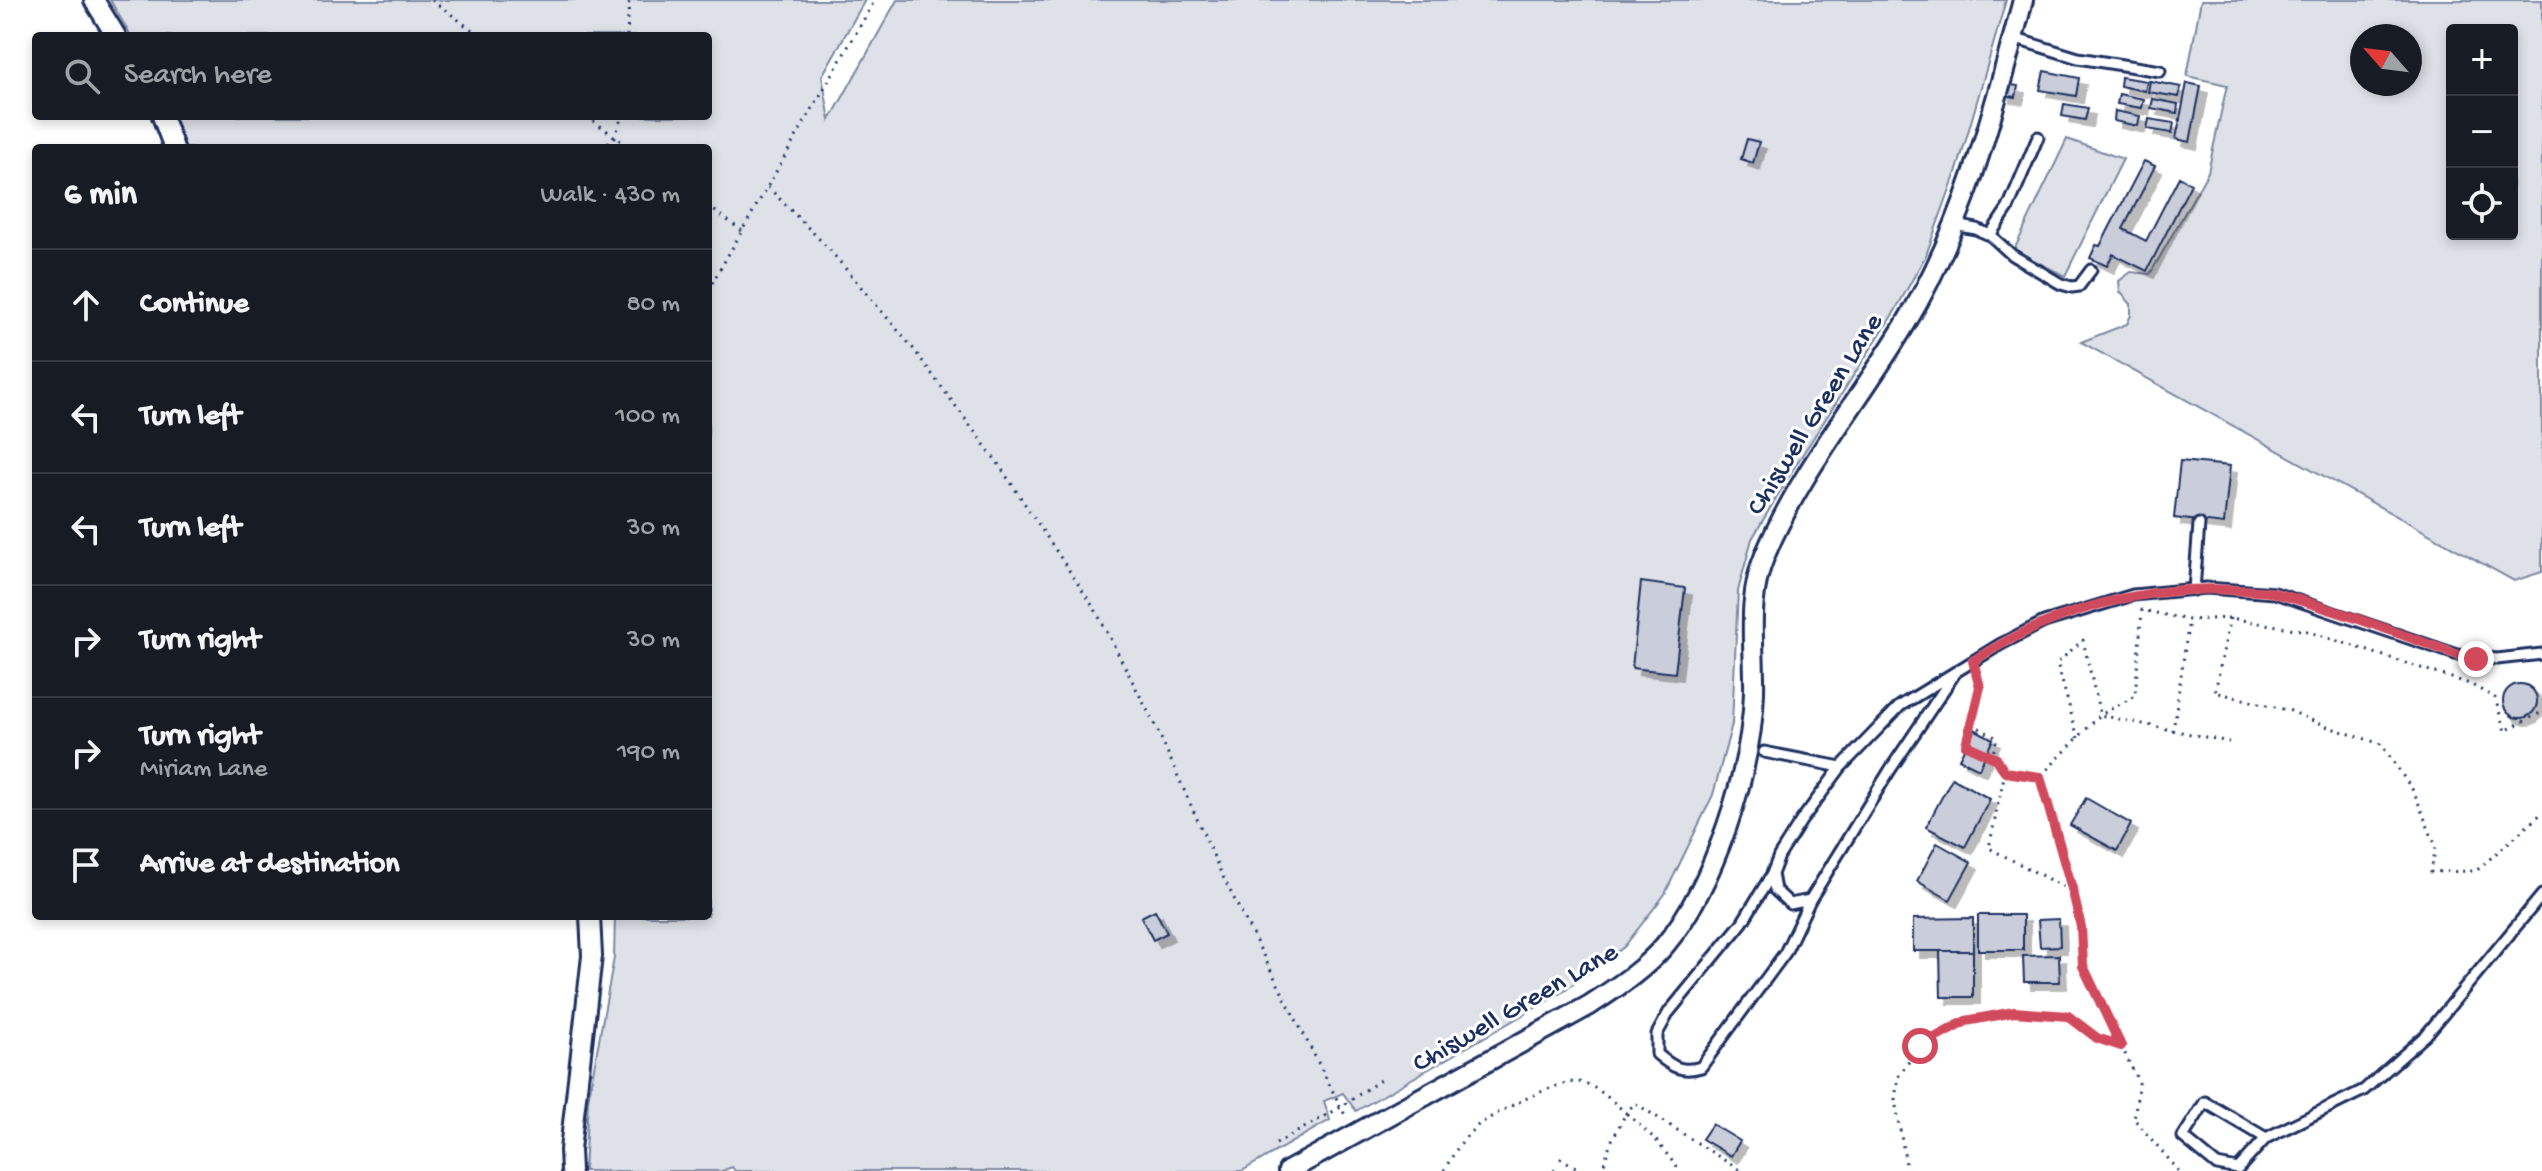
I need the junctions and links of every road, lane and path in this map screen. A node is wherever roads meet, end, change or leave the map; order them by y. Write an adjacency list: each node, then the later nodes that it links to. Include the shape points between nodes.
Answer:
1 (94, 0): 6 (street)
2 (432, 0): 7 (path)
3 (629, 0): 8 (path)
4 (875, 0): 19 (path)
5 (2023, 0): 9 (street, Chiswell Green Lane)
6 (114, 32)
7 (475, 32)
8 (627, 32)
9 (2013, 38): 10 (lane, via 2078,58); 21 (street, Chiswell Green Lane)
10 (2160, 71)
11 (164, 120): 16 (street)
12 (592, 120): 14 (path)
13 (621, 120): 14 (path)
14 (615, 137): 17 (path); 18 (path)
15 (2038, 137): 23 (lane, via 2008,208)
16 (172, 144)
17 (607, 144)
18 (625, 144)
19 (768, 187): 22 (path); 52 (path, via 912,347 1096,611)
20 (712, 209): 22 (path)
21 (1954, 225): 23 (lane); 54 (street, Chiswell Green Lane, via 1907,322 1800,486 1757,576 1748,748 1730,815 1690,911 1664,946 1621,985)
22 (742, 231): 25 (path)
23 (1990, 235): 24 (lane, via 2061,284 2079,286)
24 (2091, 270)
25 (712, 283)
26 (2199, 524): 27 (lane)
27 (2194, 590): 30 (lane, via 2275,593 2476,659); 31 (lane, via 2133,595 2052,620)
28 (2230, 618): 29 (path); 33 (path, via 2307,631 2470,684 2495,698 2505,731); 44 (path, via 2215,692 2291,711 2381,744 2414,792 2436,847 2431,872 2476,871)
29 (2189, 620): 34 (path, via 2142,610 2135,696); 36 (path)
30 (2542, 654)
31 (1973, 661): 32 (lane); 35 (path, via 1980,687)
32 (1955, 673): 41 (lane, via 1900,706); 48 (lane)
33 (2542, 712)
34 (2100, 715): 36 (path); 37 (path); 37 (path, via 2083,640 2057,663)
35 (1971, 724): 40 (path, via 1997,738); 40 (path, via 1966,745)
36 (2173, 731): 38 (path)
37 (2078, 738): 43 (path)
38 (2229, 742)
39 (1764, 752): 41 (lane)
40 (1992, 757): 42 (path)
41 (1841, 767): 45 (lane, via 1801,821)
42 (2005, 772): 43 (path); 46 (path, via 1989,848)
43 (2040, 777): 46 (path)
44 (2542, 813)
45 (1772, 874): 48 (lane, via 1775,890 1790,904); 48 (lane, via 1742,923 1657,1034 1657,1054 1676,1068 1701,1067 1785,953)
46 (2073, 892): 50 (path, via 2083,966)
47 (2542, 895): 55 (lane, via 2426,1035 2364,1090)
48 (1810, 900)
49 (590, 920): 58 (street, via 592,956)
50 (2121, 1046): 65 (path, via 2097,1038 2068,1016 2014,1012 1966,1021 1920,1046 1898,1077 1895,1100); 66 (path, via 2139,1083 2134,1119)
51 (1383, 1078): 52 (path)
52 (1341, 1107): 54 (path); 56 (path)
53 (1626, 1113): 60 (path, via 1591,1086 1577,1082 1552,1087 1479,1125 1456,1148); 62 (path); 63 (path); 64 (path, via 1635,1103)
54 (1355, 1133): 59 (street, Chiswell Green Lane)
55 (2266, 1138): 55 (lane, via 2205,1102 2183,1137 2217,1165 2238,1169)
56 (1276, 1144)
57 (1560, 1158): 61 (path)
58 (571, 1171)
59 (1288, 1171)
60 (1444, 1171)
61 (1583, 1171)
62 (1602, 1171)
63 (1680, 1171)
64 (1741, 1171)
65 (1907, 1171)
66 (2179, 1171)

